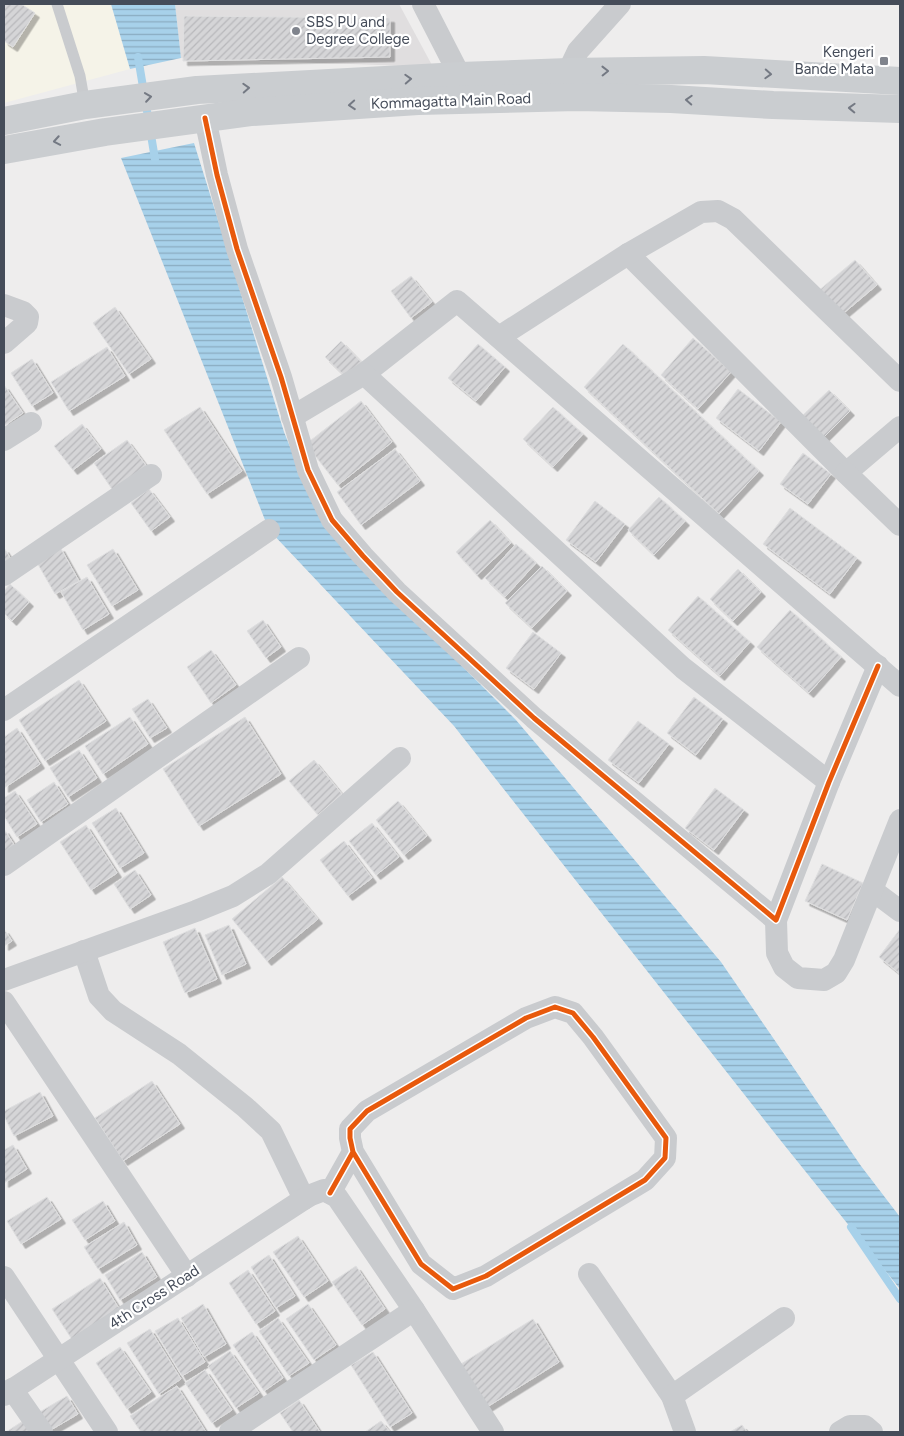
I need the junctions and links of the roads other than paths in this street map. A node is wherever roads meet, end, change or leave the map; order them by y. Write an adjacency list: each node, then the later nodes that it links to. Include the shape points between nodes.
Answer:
1 (56, 4): 7 (lane)
2 (423, 4): 5 (street)
3 (620, 4): 4 (street, via 578,51)
4 (568, 72): 5 (main road, Kommagatta Main Road); 6 (main road, Kommagatta Main Road, one-way to 6, via 704,70)
5 (460, 76): 7 (main road, Kommagatta Main Road, one-way to 5, via 197,90)
6 (900, 81)
7 (92, 104): 10 (main road, Kommagatta Main Road)
8 (900, 109): 9 (main road, Kommagatta Main Road, one-way to 9, via 577,97 418,101 252,112)
9 (200, 119): 11 (main road, Kommagatta Main Road, one-way to 11); 18 (street, via 237,249)
10 (4, 121)
11 (4, 150)
12 (628, 254): 14 (street); 17 (street, via 701,212 718,212 733,219); 22 (street)
13 (4, 305): 15 (street, via 23,312 28,318 27,323)
14 (499, 337): 16 (street, via 457,302); 28 (street)
15 (4, 342)
16 (364, 374): 18 (street); 32 (street, via 683,668)
17 (900, 381)
18 (292, 417): 37 (street, via 308,470 332,520 370,563 534,718)
19 (31, 423): 21 (street)
20 (900, 427): 22 (street)
21 (4, 440)
22 (846, 473): 24 (street)
23 (151, 475): 26 (street)
24 (900, 525)
25 (269, 530): 30 (street)
26 (4, 575)
27 (300, 658): 34 (street)
28 (878, 666): 29 (street); 32 (street)
29 (900, 686)
30 (4, 710)
31 (400, 758): 38 (street, via 268,874 233,896)
32 (829, 782): 37 (street)
33 (900, 820): 35 (street)
34 (4, 865)
35 (872, 890): 36 (street); 37 (street, via 844,960 836,973 824,980 798,978 784,967 777,953)
36 (900, 910)
37 (776, 920)
38 (84, 952): 39 (street); 43 (street, via 99,996 113,1011 179,1054 271,1131)
39 (4, 980)
40 (4, 1002): 45 (street)
41 (353, 1152): 41 (street, via 421,1264 453,1289 486,1276 645,1180 664,1158 666,1138 573,1013 555,1006 526,1018 367,1111 350,1129); 42 (street)
42 (330, 1193): 43 (street, 4th Cross Road, via 324,1190); 47 (street, via 337,1197)
43 (304, 1199): 45 (street, 4th Cross Road)
44 (589, 1274): 51 (street)
45 (187, 1276): 49 (street, 4th Cross Road)
46 (4, 1277): 49 (street)
47 (414, 1310): 54 (street); 55 (street)
48 (784, 1318): 51 (street)
49 (59, 1360): 50 (street, 4th Cross Road); 53 (street)
50 (8, 1392): 52 (street)
51 (672, 1396): 56 (street)
52 (42, 1432)
53 (107, 1432)
54 (230, 1432)
55 (493, 1432)
56 (685, 1432)
57 (840, 1432): 58 (street, via 850,1426 865,1426)
58 (872, 1432)

